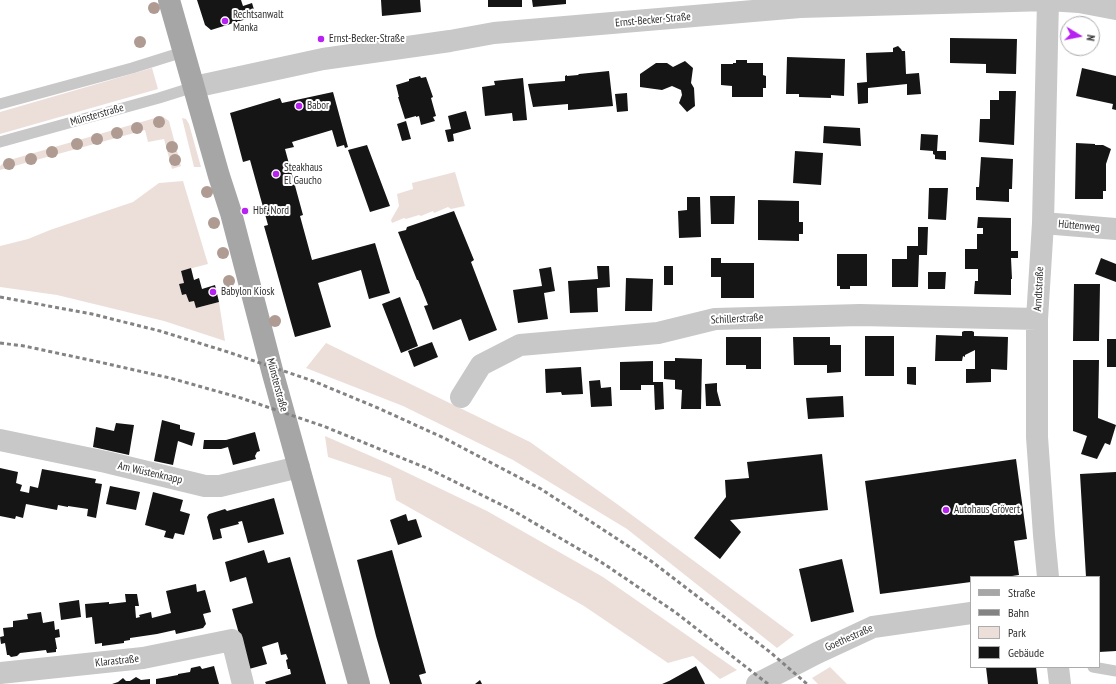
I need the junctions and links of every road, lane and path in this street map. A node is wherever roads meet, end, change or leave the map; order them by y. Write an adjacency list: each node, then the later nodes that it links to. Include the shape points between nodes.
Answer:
1 (169, 0): 4 (main road, Münsterstraße)
2 (1048, 0): 3 (street, Ernst-Becker-Straße, via 1079,2); 5 (street, Ernst-Becker-Straße, via 800,7 494,33 323,59); 8 (street, Arndtstraße)
3 (1116, 9)
4 (183, 52): 5 (main road, Münsterstraße); 6 (lane)
5 (194, 87): 7 (lane, Münsterstraße); 13 (main road, Münsterstraße)
6 (0, 104)
7 (0, 142)
8 (1043, 223): 9 (street, Hüttenweg); 10 (street, Arndtstraße)
9 (1116, 229)
10 (1037, 319): 11 (street, Schillerstraße, via 860,316 715,319 658,333 520,345 481,365); 14 (street, Arndtstraße, via 1037,436)
11 (461, 397)
12 (0, 440): 13 (street, Am Wüstenknapp, via 205,486 220,486)
13 (299, 467): 21 (main road, Münsterstraße)
14 (1048, 576)
15 (970, 613): 22 (street, Goethestraße, via 873,626)
16 (1058, 668): 23 (street)
17 (1099, 668): 18 (lane)
18 (1116, 671)
19 (0, 673): 20 (street, Klarastraße, via 143,658 232,640)
20 (243, 684)
21 (359, 684)
22 (757, 684)
23 (1060, 684)

